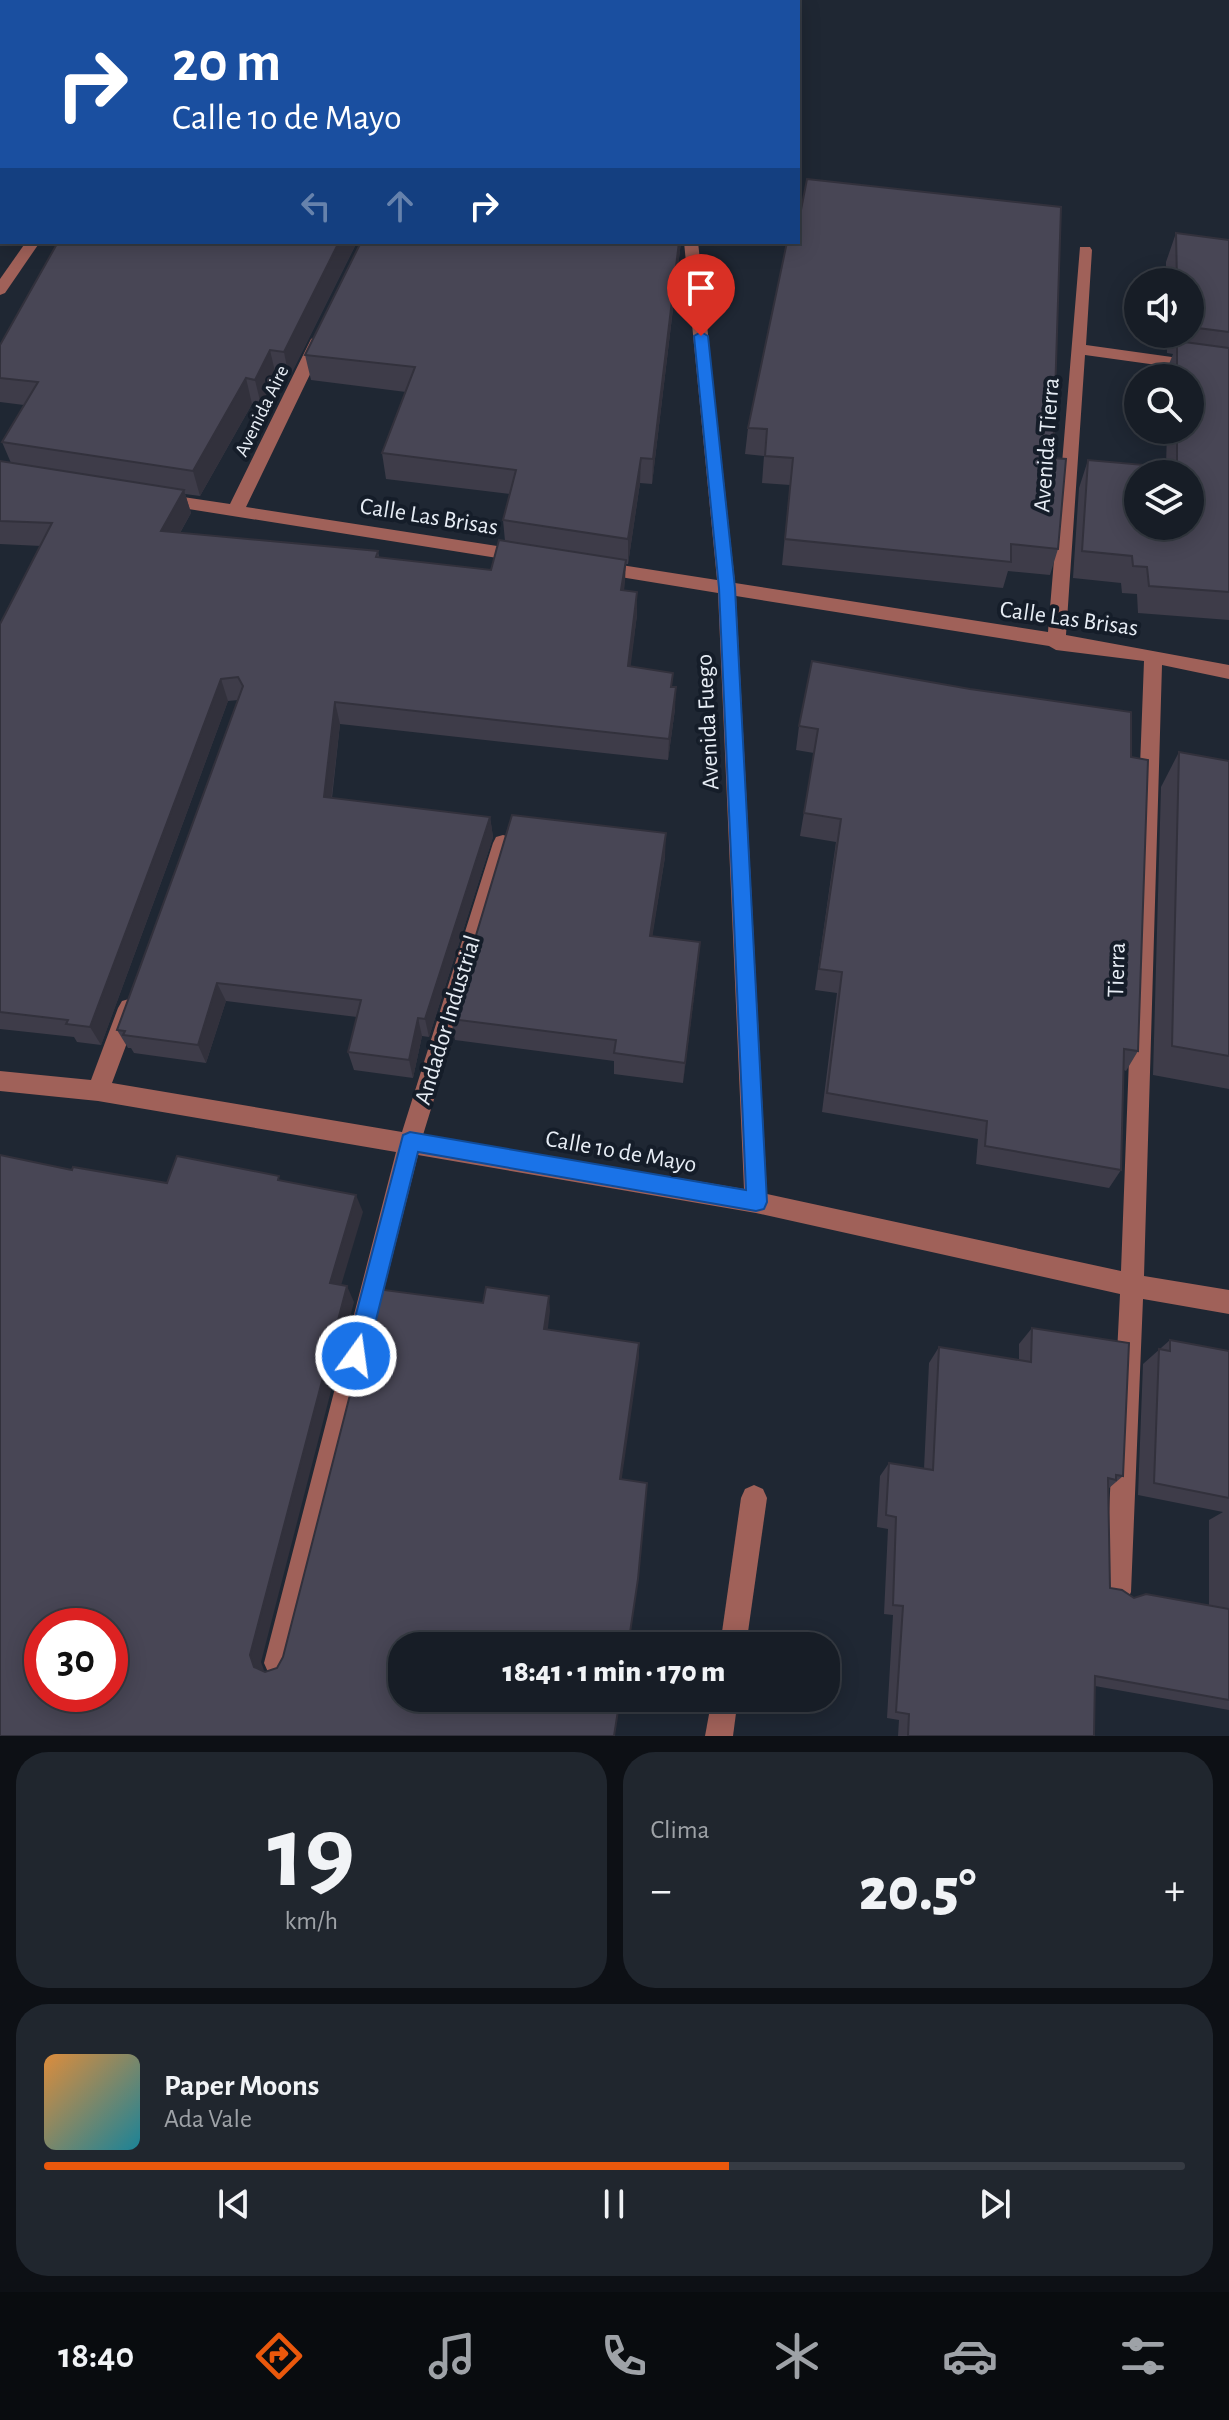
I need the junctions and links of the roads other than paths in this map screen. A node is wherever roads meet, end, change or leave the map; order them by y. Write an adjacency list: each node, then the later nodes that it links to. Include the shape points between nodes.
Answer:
1 (32, 244): 4 (street)
2 (691, 244): 12 (street, Avenida Fuego)
3 (1085, 250): 6 (street, Avenida Tierra)
4 (0, 290)
5 (325, 327): 9 (street, Avenida Aire)
6 (1078, 349): 7 (street); 13 (street, Avenida Tierra)
7 (1229, 370)
8 (141, 496): 9 (street, Calle Las Brisas)
9 (235, 511): 10 (street, Calle Las Brisas)
10 (543, 559)
11 (589, 566): 12 (street, Calle Las Brisas)
12 (727, 588): 13 (street, Calle Las Brisas); 21 (street, Avenida Fuego)
13 (1056, 643): 14 (street, Calle Las Brisas)
14 (1153, 656): 15 (street, Calle Las Brisas); 22 (street, Tierra)
15 (1229, 672)
16 (503, 843): 20 (street, Andador Industrial)
17 (136, 988): 19 (street)
18 (0, 1081): 19 (street, Calle 1o de Mayo)
19 (98, 1091): 20 (street, Calle 1o de Mayo)
20 (410, 1142): 21 (street, Calle 1o de Mayo); 27 (street, Andador Industrial)
21 (756, 1202): 22 (street, Calle 1o de Mayo)
22 (1132, 1285): 23 (street, Calle 1o de Mayo); 25 (street, Tierra)
23 (1229, 1302)
24 (754, 1498): 26 (street)
25 (1118, 1592)
26 (735, 1632)
27 (277, 1663)
28 (723, 1712): 29 (street)
29 (719, 1736)

